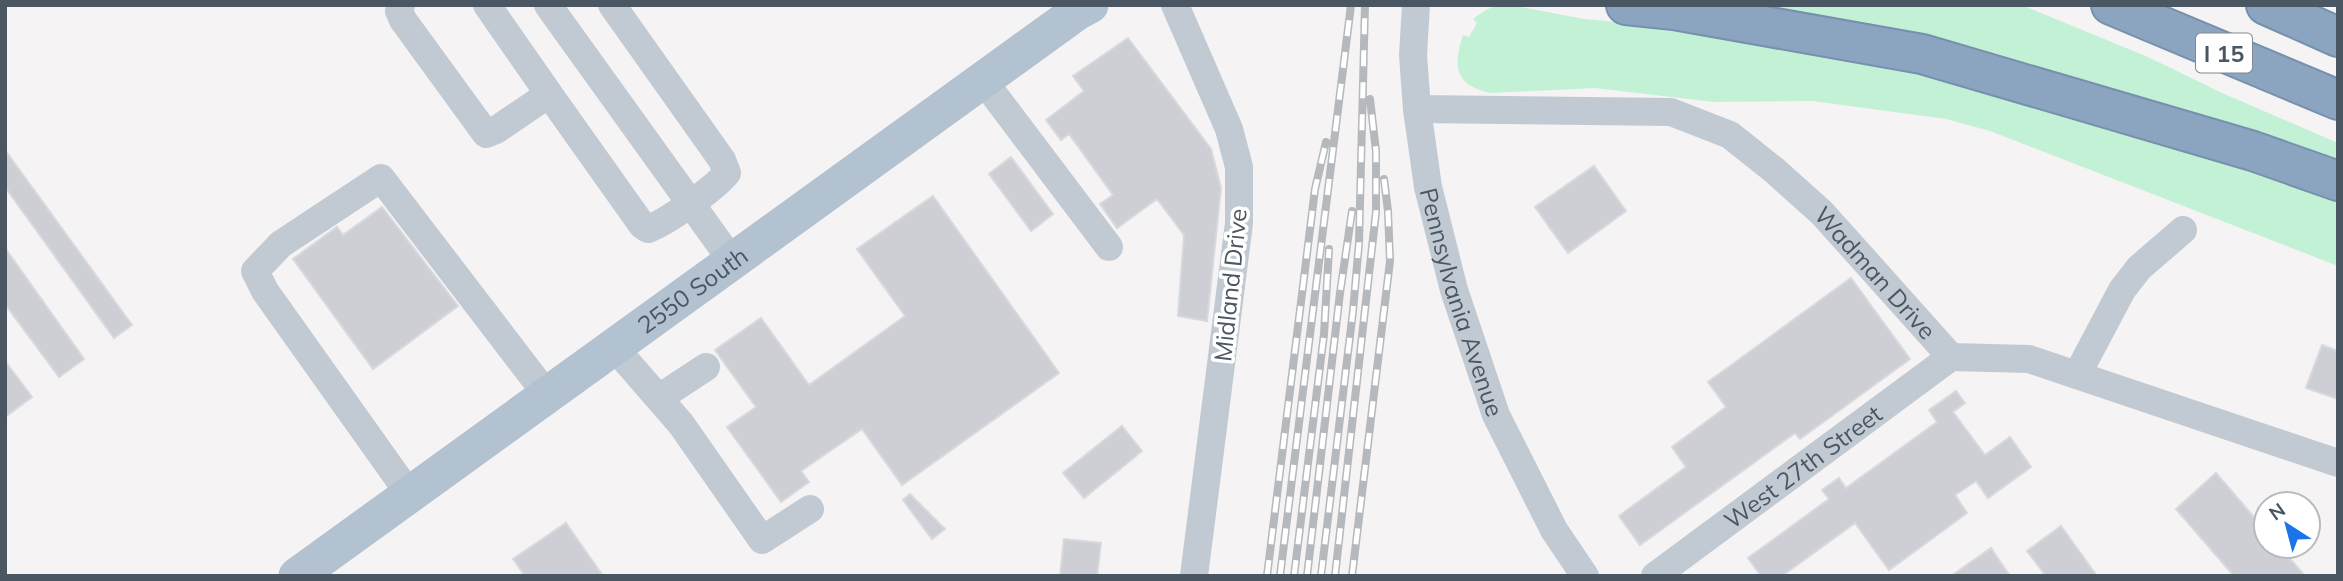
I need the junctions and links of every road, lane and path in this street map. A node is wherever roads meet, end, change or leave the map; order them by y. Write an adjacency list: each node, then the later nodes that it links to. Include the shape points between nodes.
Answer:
1 (401, 5): 13 (street, via 403,20 486,134)
2 (487, 5): 13 (street)
3 (548, 5): 17 (street)
4 (612, 5): 17 (street, via 726,167 723,178)
5 (1090, 5): 12 (main road, 2550 South)
6 (1175, 5): 31 (street, Midland Drive, via 1229,129 1239,167 1239,223)
7 (1416, 5): 15 (street, Pennsylvania Avenue)
8 (1626, 5): 16 (highway, via 1922,54 2253,151)
9 (2111, 5): 14 (highway, I 15)
10 (2266, 5): 11 (highway, I 15)
11 (2338, 37)
12 (983, 80): 19 (street); 20 (main road, 2550 South)
13 (549, 94): 17 (street, via 642,225 648,229 656,226)
14 (2338, 100)
15 (1416, 110): 22 (street, Wadman Drive, via 1671,112 1730,135 1822,213); 32 (street, Pennsylvania Avenue, via 1428,187 1454,290 1496,415 1554,530)
16 (2338, 181)
17 (690, 203): 20 (street)
18 (2183, 230): 24 (street, via 2139,268 2122,290)
19 (1109, 247)
20 (732, 261): 21 (main road, 2550 South)
21 (614, 347): 25 (main road, 2550 South); 26 (street)
22 (1951, 357): 24 (street, Wadman Drive, via 2029,359); 33 (street, West 27th Street)
23 (706, 367): 26 (street)
24 (2077, 375): 27 (street, Wadman Drive)
25 (547, 395): 28 (main road, 2550 South); 28 (street, via 381,177 288,240 255,271)
26 (659, 398): 29 (street, via 762,540)
27 (2338, 463)
28 (410, 495): 30 (main road, 2550 South)
29 (810, 509)
30 (297, 576)
31 (1194, 576)
32 (1584, 576)
33 (1655, 576)

